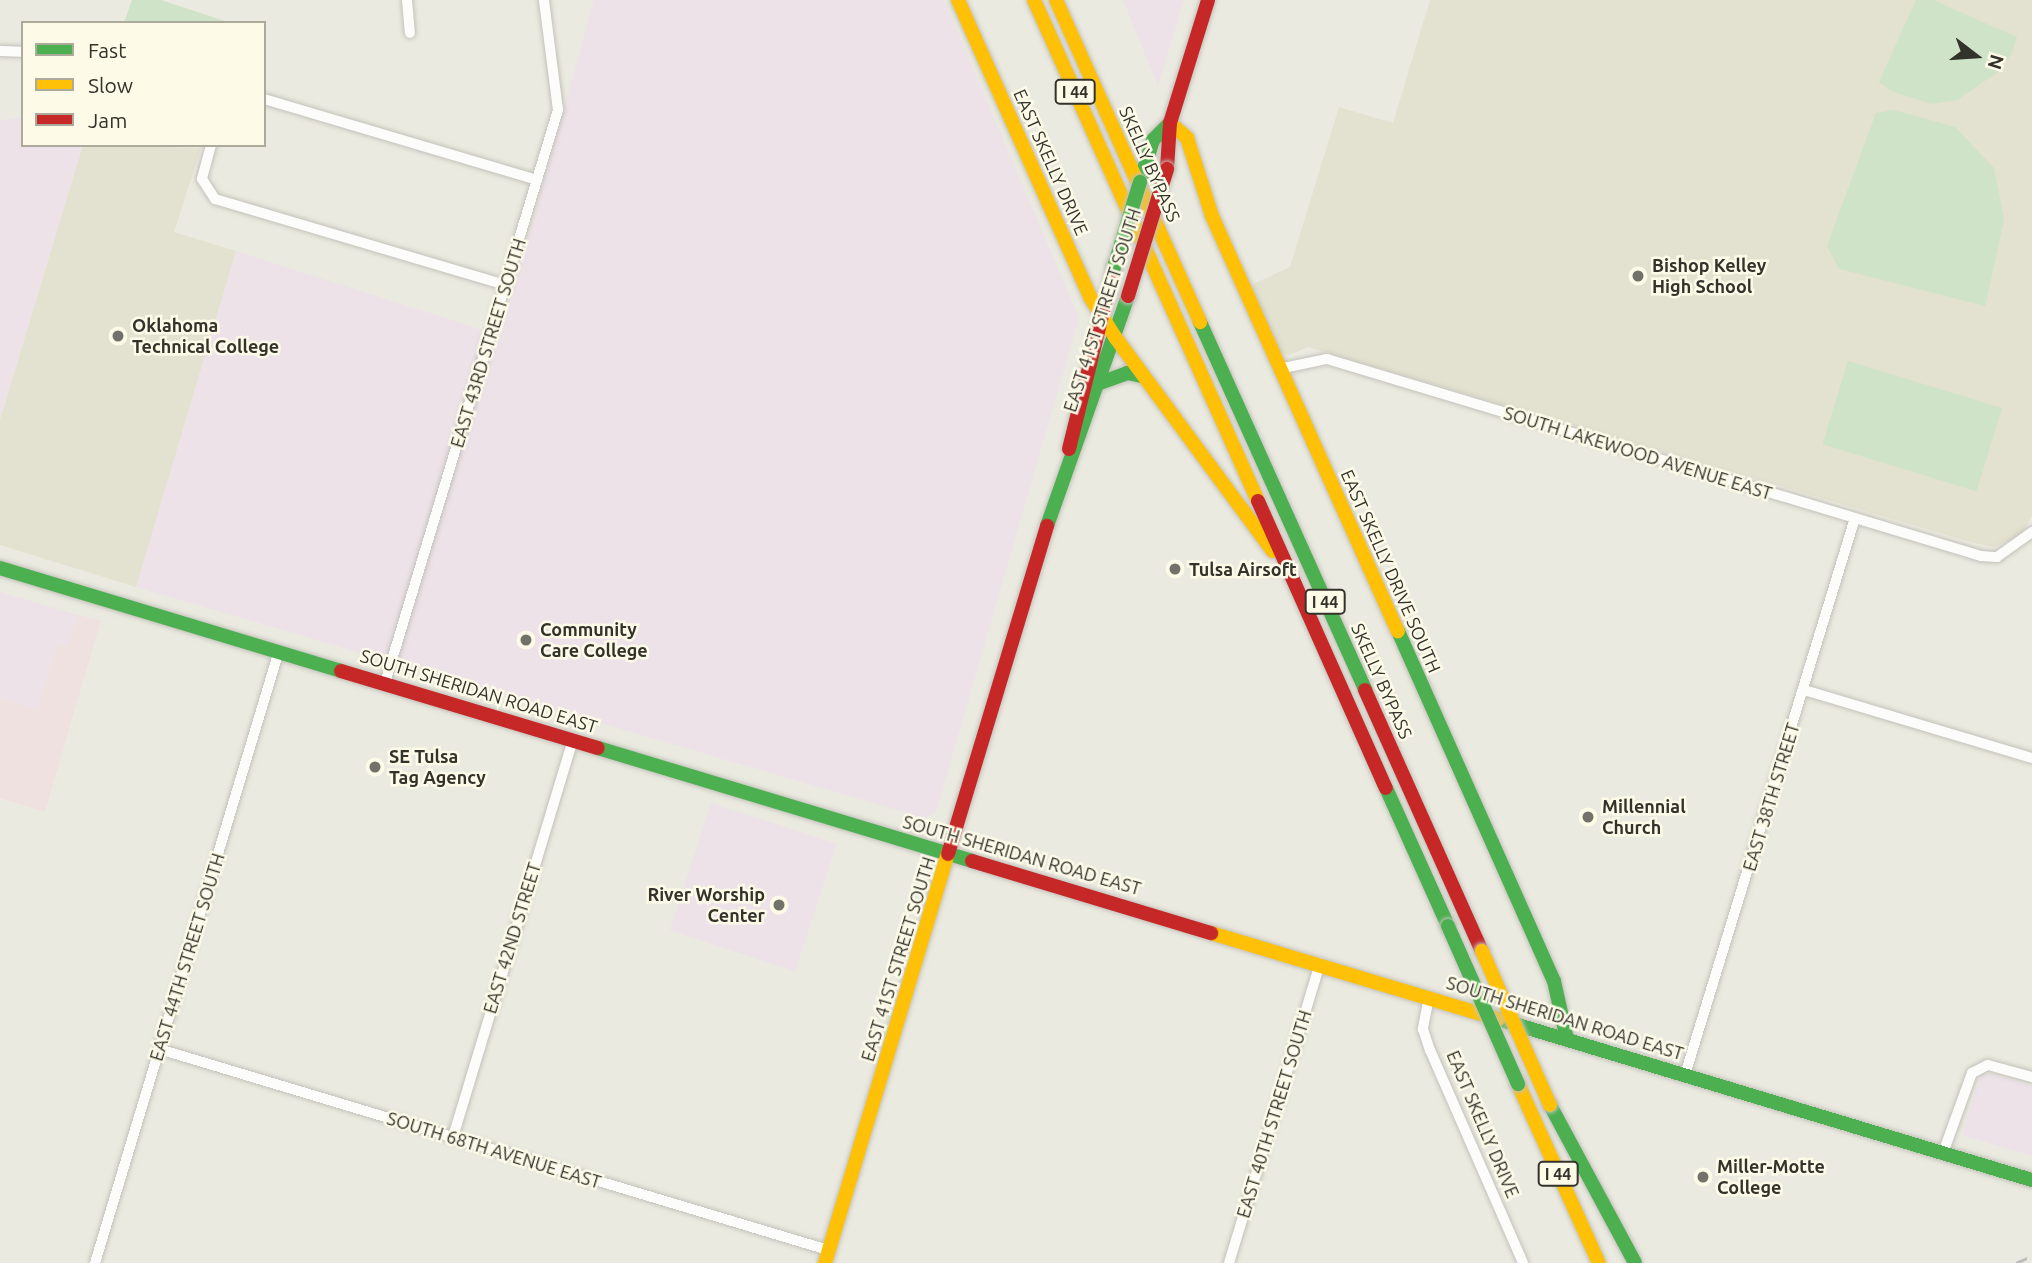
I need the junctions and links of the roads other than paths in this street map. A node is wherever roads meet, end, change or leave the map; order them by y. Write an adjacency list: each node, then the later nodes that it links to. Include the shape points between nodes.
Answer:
1 (407, 0): 7 (street)
2 (544, 0): 13 (street, EAST 43RD STREET SOUTH, via 544,37 559,99)
3 (958, 0): 15 (main road, EAST SKELLY DRIVE)
4 (1034, 0): 24 (main road, I 44)
5 (1056, 0): 37 (main road, SKELLY BYPASS / I 44, bridge)
6 (1208, 0): 11 (main road, EAST 41ST STREET SOUTH)
7 (410, 33)
8 (0, 51): 9 (street)
9 (21, 52)
10 (266, 100): 13 (street)
11 (1170, 123): 15 (main road, EAST 41ST STREET SOUTH, bridge, via 1153,140); 16 (main road, EAST 41ST STREET SOUTH, bridge, via 1167,169); 17 (main road, EAST SKELLY DRIVE SOUTH, via 1187,138 1212,216)
12 (210, 147): 14 (street, via 202,179 215,199)
13 (537, 180): 14 (street, EAST 43RD STREET SOUTH)
14 (506, 285): 26 (street, EAST 43RD STREET SOUTH)
15 (1101, 311): 16 (main road, EAST SKELLY DRIVE); 20 (main road, EAST 41ST STREET SOUTH)
16 (1115, 337): 18 (main road, EAST SKELLY DRIVE); 19 (main road, EAST 41ST STREET SOUTH)
17 (1279, 369): 21 (street, SOUTH LAKEWOOD AVENUE EAST, via 1327,359); 33 (main road, EAST SKELLY DRIVE SOUTH, via 1554,981)
18 (1143, 376): 19 (main road, via 1127,373); 24 (main road, EAST SKELLY DRIVE)
19 (1100, 383): 20 (main road, EAST 41ST STREET SOUTH)
20 (1066, 465): 30 (main road, EAST 41ST STREET SOUTH)
21 (1855, 518): 22 (street, SOUTH LAKEWOOD AVENUE EAST, via 1997,556); 27 (street, EAST 38TH STREET)
22 (2032, 532)
23 (0, 568): 25 (main road, SOUTH SHERIDAN ROAD EAST)
24 (1292, 577): 45 (main road, I 44, bridge)
25 (279, 651): 26 (main road, SOUTH SHERIDAN ROAD EAST); 34 (street, EAST 44TH STREET SOUTH)
26 (385, 683): 28 (main road, SOUTH SHERIDAN ROAD EAST)
27 (1804, 690): 29 (street); 35 (street, EAST 38TH STREET)
28 (573, 739): 30 (main road, SOUTH SHERIDAN ROAD EAST); 38 (street, EAST 42ND STREET)
29 (2032, 758)
30 (950, 853): 31 (main road, SOUTH SHERIDAN ROAD EAST); 41 (main road, EAST 41ST STREET SOUTH)
31 (1320, 964): 32 (main road, SOUTH SHERIDAN ROAD EAST); 43 (street, EAST 40TH STREET SOUTH)
32 (1429, 997): 33 (main road, SOUTH SHERIDAN ROAD EAST); 44 (street, EAST SKELLY DRIVE, via 1423,1030 1430,1051)
33 (1567, 1039): 35 (main road, SOUTH SHERIDAN ROAD EAST)
34 (159, 1049): 38 (street, SOUTH 68TH AVENUE EAST); 42 (street, EAST 44TH STREET SOUTH)
35 (1685, 1075): 39 (main road, SOUTH SHERIDAN ROAD EAST)
36 (2032, 1077): 39 (street, via 1988,1065 1972,1073)
37 (1550, 1105): 46 (main road, SKELLY BYPASS / I 44); 47 (main road)
38 (453, 1137): 41 (street, SOUTH 68TH AVENUE EAST)
39 (1943, 1153): 40 (main road, SOUTH SHERIDAN ROAD EAST)
40 (2032, 1180)
41 (827, 1257)
42 (94, 1263)
43 (1229, 1263)
44 (1523, 1263)
45 (1599, 1263)
46 (1621, 1263)
47 (1634, 1263)

